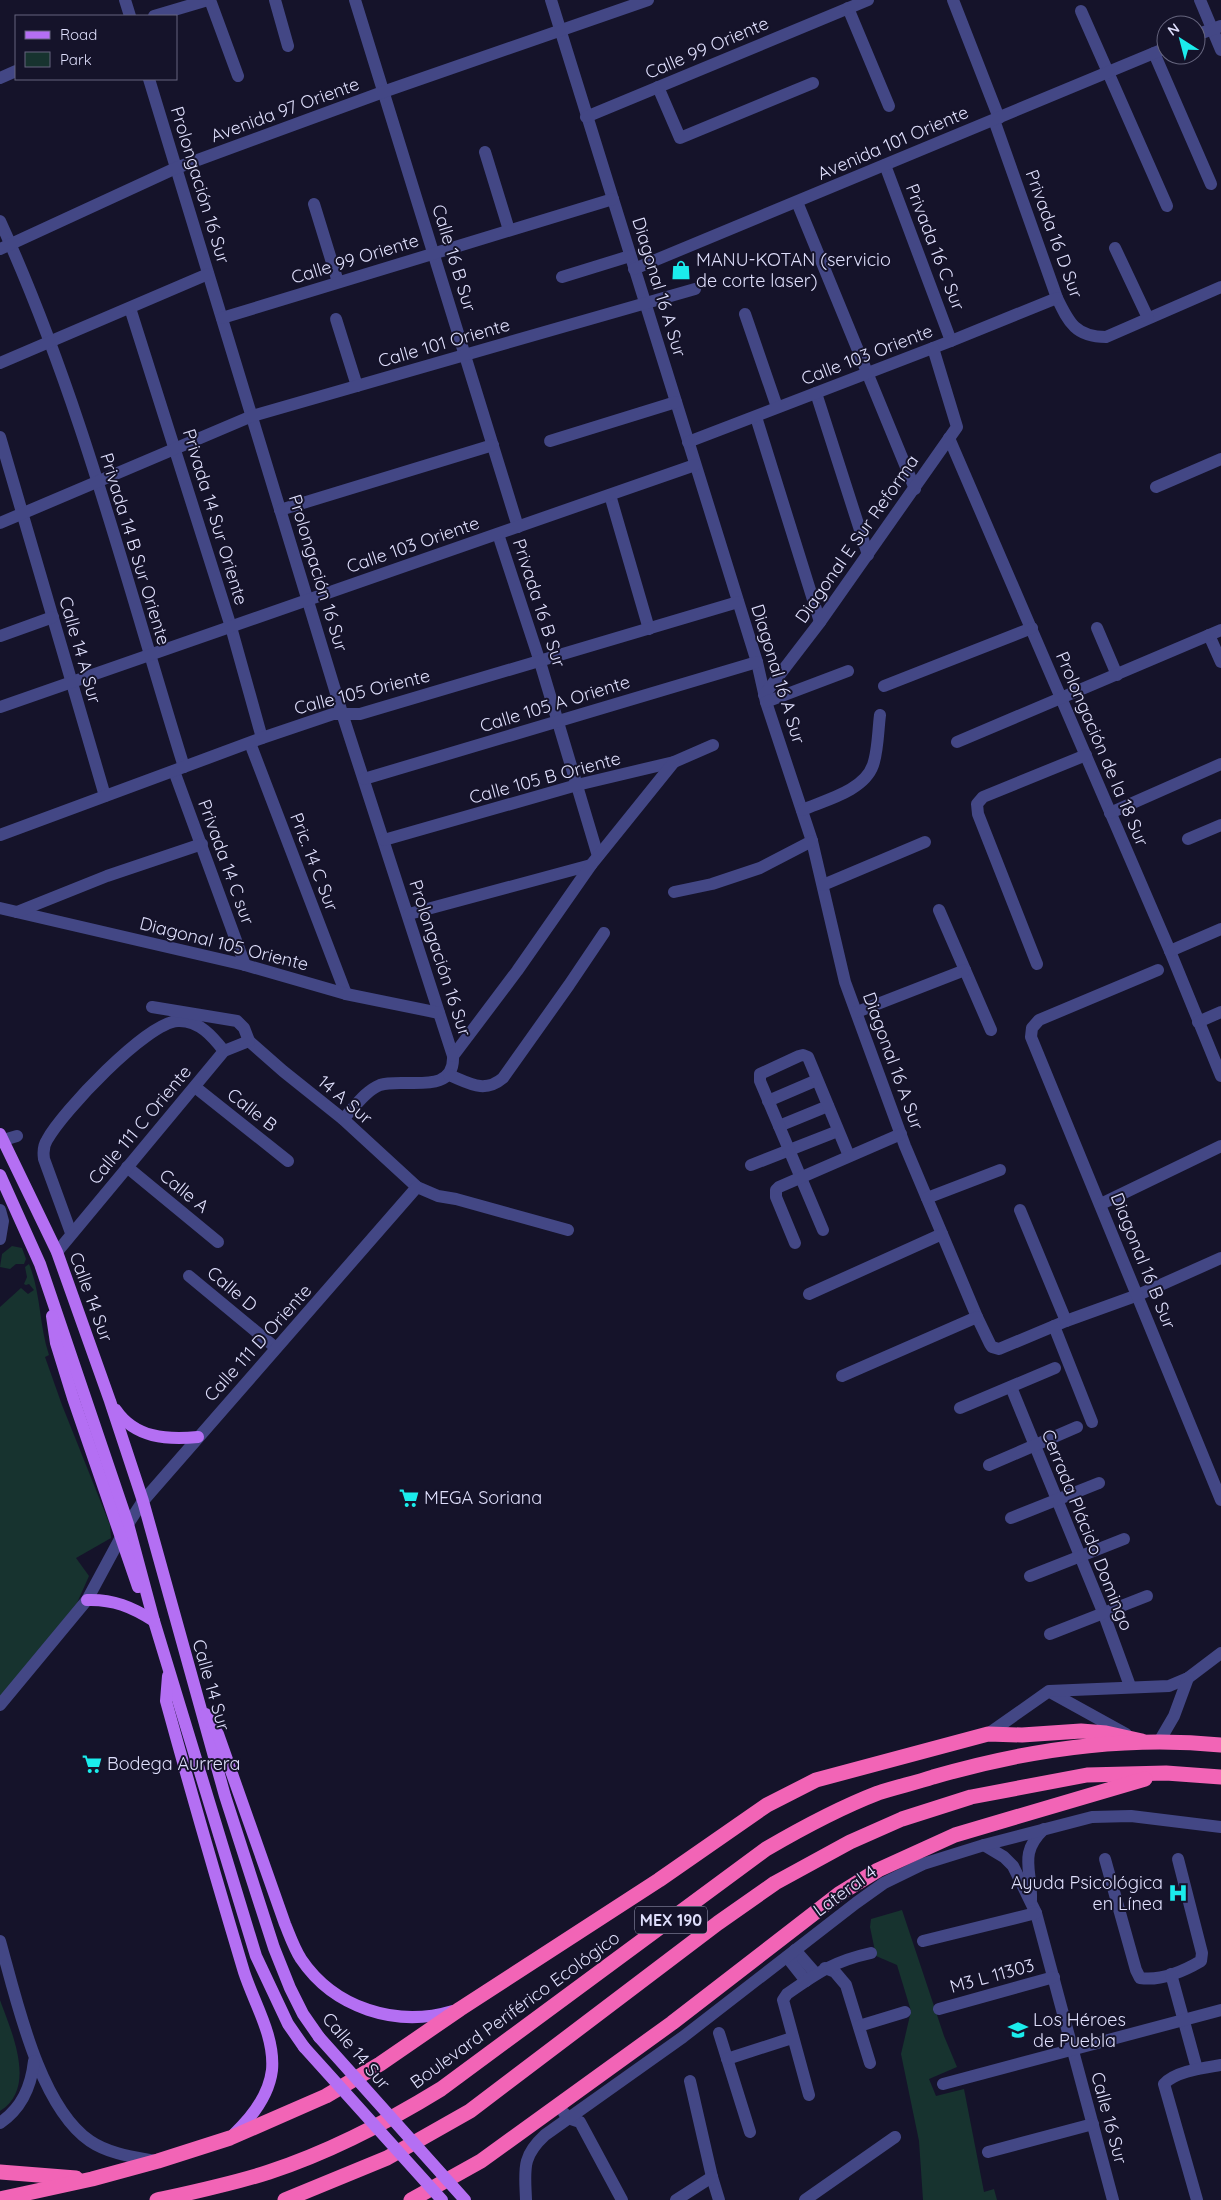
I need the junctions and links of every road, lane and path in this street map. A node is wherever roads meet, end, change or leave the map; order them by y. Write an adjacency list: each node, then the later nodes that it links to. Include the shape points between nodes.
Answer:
1 (125, 0): 12 (street)
2 (209, 0): 13 (street); 21 (street)
3 (274, 0): 16 (street)
4 (356, 0): 26 (street, Calle 16 B Sur)
5 (551, 0): 15 (street, Diagonal 16 A Sur)
6 (648, 0): 15 (street, Avenida 97 Oriente)
7 (868, 0): 10 (street, Calle 99 Oriente)
8 (953, 0): 29 (street, Privada 16 D Sur)
9 (1200, 0): 14 (street)
10 (848, 8): 25 (street, Calle 99 Oriente); 27 (street)
11 (1082, 11): 20 (street)
12 (130, 15)
13 (157, 15)
14 (1216, 27): 17 (street)
15 (561, 31): 26 (street, Avenida 97 Oriente); 28 (street, Diagonal 16 A Sur)
16 (288, 46)
17 (1221, 50)
18 (1154, 53): 20 (street, Avenida 101 Oriente); 33 (street)
19 (15, 71): 22 (street)
20 (1108, 72): 29 (street, Avenida 101 Oriente); 37 (street)
21 (238, 76)
22 (0, 78)
23 (149, 80): 32 (street, Prolongación 16 Sur)
24 (813, 84): 25 (street, via 680,138)
25 (658, 87): 28 (street, Calle 99 Oriente)
26 (383, 92): 32 (street, Avenida 97 Oriente); 42 (street, Calle 16 B Sur)
27 (889, 106)
28 (586, 117): 34 (street, Diagonal 16 A Sur)
29 (997, 119): 31 (street, Avenida 101 Oriente); 50 (street, Privada 16 D Sur)
30 (485, 152): 39 (street)
31 (885, 165): 35 (street, Avenida 101 Oriente); 57 (street, Privada 16 C Sur)
32 (176, 168): 40 (street, Avenida 97 Oriente); 45 (street, Prolongación 16 Sur)
33 (1211, 184)
34 (613, 199): 39 (street, Calle 99 Oriente); 43 (street, Diagonal 16 A Sur)
35 (797, 202): 44 (street, Avenida 101 Oriente); 62 (street)
36 (314, 204): 47 (street)
37 (1167, 206)
38 (0, 221): 40 (street, Privada 14 B Sur Oriente)
39 (509, 230): 42 (street, Calle 99 Oriente)
40 (5, 247): 58 (street, Privada 14 B Sur Oriente)
41 (1115, 248): 55 (street)
42 (434, 253): 47 (street, Calle 99 Oriente); 60 (street, Calle 16 B Sur)
43 (630, 256): 44 (street, Diagonal 16 A Sur); 46 (street)
44 (634, 269): 51 (street, Diagonal 16 A Sur)
45 (208, 274): 52 (street); 54 (street, Prolongación 16 Sur)
46 (562, 277)
47 (338, 282): 54 (street, Calle 99 Oriente)
48 (1221, 286): 55 (street)
49 (695, 289): 51 (street, Calle 101 Oriente)
50 (1057, 298): 55 (street, Privada 16 D Sur, via 1076,329 1090,337 1106,337); 57 (street, Calle 103 Oriente)
51 (646, 304): 60 (street, Calle 101 Oriente); 65 (street, Diagonal 16 A Sur)
52 (130, 308): 58 (street); 74 (street, Privada 14 Sur Oriente)
53 (745, 314): 66 (street)
54 (222, 318): 67 (street, Prolongación 16 Sur)
55 (1148, 318)
56 (336, 319): 63 (street)
57 (952, 341): 59 (street, Calle 103 Oriente)
58 (50, 342): 61 (street); 77 (street, Privada 14 B Sur Oriente)
59 (933, 348): 62 (street, Calle 103 Oriente); 70 (street, Diagonal E Sur Reforma, via 957,426)
60 (465, 355): 63 (street, Calle 101 Oriente); 73 (street, Calle 16 B Sur)
61 (0, 363)
62 (868, 373): 64 (street, Calle 103 Oriente); 79 (street)
63 (357, 386): 67 (street, Calle 101 Oriente)
64 (816, 393): 66 (street, Calle 103 Oriente); 86 (street)
65 (676, 402): 71 (street); 72 (street, Diagonal 16 A Sur)
66 (777, 407): 68 (street, Calle 103 Oriente)
67 (252, 416): 74 (street); 81 (street, Prolongación 16 Sur)
68 (756, 416): 72 (street, Calle 103 Oriente); 90 (street)
69 (0, 438): 82 (street, Calle 14 A Sur)
70 (949, 438): 79 (street, Diagonal E Sur Reforma); 92 (street, Prolongación de la 18 Sur)
71 (550, 441)
72 (688, 442): 76 (street, Diagonal 16 A Sur)
73 (493, 445): 81 (street); 84 (street, Calle 16 B Sur)
74 (175, 449): 77 (street); 91 (street, Privada 14 Sur Oriente)
75 (1221, 459): 78 (street)
76 (695, 465): 80 (street, Calle 103 Oriente); 88 (street, Diagonal 16 A Sur)
77 (98, 482): 82 (street); 97 (street, Privada 14 B Sur Oriente)
78 (1156, 487)
79 (915, 490): 86 (street, Diagonal E Sur Reforma)
80 (610, 495): 84 (street, Calle 103 Oriente); 94 (street)
81 (280, 510): 87 (street, Prolongación 16 Sur)
82 (22, 514): 83 (street); 89 (street, Calle 14 A Sur)
83 (0, 524)
84 (518, 527): 85 (street, Calle 103 Oriente)
85 (498, 534): 87 (street, Calle 103 Oriente); 98 (street, Privada 16 B Sur)
86 (868, 555): 90 (street, Diagonal E Sur Reforma)
87 (307, 600): 91 (street, Calle 103 Oriente); 108 (street, Prolongación 16 Sur)
88 (738, 602): 94 (street, Calle 105 Oriente); 99 (street, Diagonal 16 A Sur)
89 (53, 617): 96 (street); 103 (street, Calle 14 A Sur)
90 (820, 622): 105 (street, Diagonal E Sur Reforma)
91 (231, 627): 97 (street, Calle 103 Oriente); 111 (street, Privada 14 Sur Oriente)
92 (1032, 628): 104 (street); 106 (street, Prolongación de la 18 Sur)
93 (1097, 628): 102 (street)
94 (649, 629): 98 (street, Calle 105 Oriente)
95 (1215, 632): 100 (street); 102 (street)
96 (0, 636)
97 (149, 655): 103 (street, Calle 103 Oriente); 118 (street, Privada 14 B Sur Oriente)
98 (540, 662): 108 (street, Calle 105 Oriente, via 360,714); 110 (street, Privada 16 B Sur)
99 (756, 662): 105 (street, Diagonal 16 A Sur); 110 (street, Calle 105 A Oriente)
100 (1221, 662)
101 (848, 671): 105 (street)
102 (1117, 675): 106 (street)
103 (72, 683): 107 (street, Calle 103 Oriente); 121 (street, Calle 14 A Sur)
104 (884, 686)
105 (765, 698): 122 (street, Diagonal 16 A Sur)
106 (1062, 699): 112 (street); 115 (street, Prolongación de la 18 Sur)
107 (0, 707)
108 (342, 713): 111 (street, Calle 105 Oriente); 119 (street, Prolongación 16 Sur)
109 (880, 715): 122 (street, via 874,764 867,776 848,790)
110 (558, 722): 119 (street, Calle 105 A Oriente); 120 (street, Privada 16 B Sur)
111 (262, 738): 113 (street, Calle 105 Oriente)
112 (957, 742)
113 (250, 743): 118 (street, Calle 105 Oriente); 145 (street, Pric. 14 C Sur)
114 (714, 745): 116 (street, Calle 105 B Oriente)
115 (1086, 755): 123 (street, Prolongación de la 18 Sur); 141 (street, via 983,797 977,804 978,814)
116 (674, 762): 120 (street, Calle 105 B Oriente); 131 (street)
117 (1221, 764): 123 (street)
118 (179, 769): 121 (street, Calle 105 Oriente); 130 (street, Privada 14 C sur)
119 (364, 779): 127 (street, Prolongación 16 Sur)
120 (577, 785): 127 (street, Calle 105 B Oriente); 131 (street, Privada 16 B Sur)
121 (105, 796): 125 (street, Calle 105 Oriente)
122 (802, 810): 128 (street, Diagonal 16 A Sur)
123 (1110, 814): 140 (street, Prolongación de la 18 Sur)
124 (1221, 825): 126 (street)
125 (0, 835)
126 (1188, 839)
127 (384, 840): 137 (street, Prolongación 16 Sur)
128 (812, 841): 132 (street, Diagonal 16 A Sur); 133 (street, via 760,868 712,884)
129 (925, 842): 132 (street)
130 (202, 844): 136 (street, via 107,876); 142 (street, Privada 14 C sur)
131 (595, 860): 137 (street); 154 (street)
132 (823, 885): 147 (street, Diagonal 16 A Sur, via 845,982)
133 (674, 892)
134 (0, 908): 136 (street, Diagonal 105 Oriente)
135 (939, 910): 143 (street)
136 (18, 912): 142 (street, Diagonal 105 Oriente)
137 (409, 914): 149 (street, Prolongación 16 Sur)
138 (1221, 929): 140 (street)
139 (604, 933): 155 (street, via 503,1078 484,1087)
140 (1170, 951): 150 (street, Prolongación de la 18 Sur)
141 (1037, 964)
142 (245, 965): 145 (street, Diagonal 105 Oriente)
143 (965, 970): 147 (street); 151 (street)
144 (1158, 970): 179 (street, Diagonal 16 B Sur, via 1039,1020 1032,1028 1031,1037)
145 (346, 994): 149 (street, Diagonal 105 Oriente)
146 (152, 1007): 152 (street, via 237,1022 244,1028)
147 (857, 1012): 164 (street, Diagonal 16 A Sur)
148 (1221, 1012): 150 (street)
149 (439, 1013): 154 (street, Prolongación 16 Sur)
150 (1198, 1022): 156 (street, Prolongación de la 18 Sur)
151 (991, 1030)
152 (249, 1041): 153 (street, Calle 111 C Oriente); 161 (street, 14 A Sur)
153 (224, 1051): 158 (street, Calle 111 C Oriente); 184 (street, via 198,1025 179,1021 160,1027 106,1071 57,1125 43,1149 44,1159)
154 (453, 1056): 155 (street, Prolongación 16 Sur)
155 (449, 1075): 161 (street, via 438,1081 380,1086 367,1093)
156 (1221, 1076)
157 (817, 1080): 159 (street); 159 (street, via 808,1057 799,1056 759,1076); 160 (street)
158 (195, 1087): 170 (street, Calle B); 172 (street, Calle 111 C Oriente)
159 (768, 1101): 162 (street)
160 (828, 1106): 162 (street); 163 (street)
161 (343, 1119): 176 (street, 14 A Sur)
162 (779, 1126): 168 (street)
163 (838, 1130): 168 (street); 169 (street)
164 (902, 1134): 169 (street); 178 (street, Diagonal 16 A Sur)
165 (17, 1136): 166 (street)
166 (1, 1138): 189 (main road, Calle 14 Sur)
167 (1221, 1146): 179 (street)
168 (790, 1150): 171 (street); 175 (street)
169 (848, 1156): 175 (street)
170 (288, 1161)
171 (751, 1165)
172 (127, 1167): 184 (street, Calle 111 C Oriente); 187 (street, Calle A)
173 (1000, 1170): 178 (street)
174 (0, 1175): 177 (main road, Calle 14 Sur)
175 (801, 1176): 183 (street); 188 (street, via 779,1187 776,1193)
176 (418, 1187): 182 (street, 14 A Sur, via 438,1196); 198 (street, Calle 111 D Oriente)
177 (5, 1193): 194 (main road, Calle 14 Sur, via 40,1264)
178 (927, 1198): 185 (street, Diagonal 16 A Sur)
179 (1101, 1204): 193 (street, Diagonal 16 B Sur)
180 (0, 1210): 186 (street, via 3,1221)
181 (1020, 1210): 196 (street)
182 (568, 1230)
183 (822, 1230)
184 (71, 1233): 189 (street, Calle 111 C Oriente)
185 (942, 1234): 192 (street); 195 (street, Diagonal 16 A Sur)
186 (0, 1239)
187 (218, 1242)
188 (795, 1243)
189 (56, 1252): 202 (main road, Calle 14 Sur)
190 (1221, 1258): 193 (street)
191 (189, 1276): 198 (street, Calle D)
192 (809, 1294)
193 (1138, 1295): 196 (street); 211 (street, Diagonal 16 B Sur)
194 (53, 1303): 214 (main road, Calle 14 Sur); 215 (main road, via 56,1343)
195 (977, 1317): 197 (street, Diagonal 16 A Sur, via 995,1349); 200 (street)
196 (1066, 1320): 197 (street)
197 (1054, 1326): 204 (street)
198 (276, 1348): 206 (street, Calle 111 D Oriente)
199 (1056, 1368): 201 (street)
200 (842, 1376)
201 (1011, 1387): 203 (street); 207 (street, Cerrada Plácido Domingo)
202 (110, 1401): 206 (main road, via 121,1418 144,1433 170,1439); 212 (main road, Calle 14 Sur)
203 (960, 1408)
204 (1092, 1422)
205 (1077, 1427): 207 (street)
206 (198, 1436): 212 (street, Calle 111 D Oriente)
207 (1034, 1444): 208 (street); 210 (street, Cerrada Plácido Domingo)
208 (988, 1465)
209 (1099, 1483): 210 (street)
210 (1057, 1500): 213 (street); 217 (street, Cerrada Plácido Domingo)
211 (1221, 1500)
212 (143, 1501): 214 (street, Calle 111 D Oriente); 229 (main road, Calle 14 Sur)
213 (1011, 1518)
214 (128, 1524): 215 (street, Calle 111 D Oriente); 222 (main road, Calle 14 Sur)
215 (120, 1538): 220 (street, Calle 111 D Oriente); 222 (main road, via 136,1584)
216 (1124, 1539): 217 (street)
217 (1081, 1556): 218 (street); 221 (street, Cerrada Plácido Domingo)
218 (1030, 1576)
219 (1147, 1596): 221 (street)
220 (87, 1600): 222 (main road, via 122,1604); 230 (street, Calle 111 D Oriente)
221 (1104, 1612): 223 (street); 227 (street, Cerrada Plácido Domingo)
222 (152, 1615): 225 (main road, Calle 14 Sur)
223 (1050, 1634)
224 (1221, 1654): 226 (street)
225 (169, 1671): 278 (main road, via 166,1701 216,1882 265,2028 272,2059 264,2096 249,2120); 289 (main road, Calle 14 Sur, bridge, via 256,1956 288,2024 304,2047)
226 (1188, 1678): 227 (street, via 1169,1686); 232 (street, via 1174,1716)
227 (1130, 1686): 228 (street)
228 (1049, 1691): 231 (street); 233 (street)
229 (199, 1704): 253 (main road, via 218,1734 272,1891 295,1948 309,1969 344,1999 380,2014 403,2018 436,2016); 290 (main road, Calle 14 Sur, bridge, via 274,1948 303,2014 370,2096)
230 (0, 1705)
231 (988, 1734): 233 (highway, via 1080,1731 1106,1733); 253 (highway, via 816,1780 789,1793)
232 (1160, 1740): 233 (highway, Boulevard Periférico Ecológico / MEX 190); 234 (highway, Boulevard Periférico Ecológico / MEX 190)
233 (1142, 1742): 286 (highway, Boulevard Periférico Ecológico / MEX 190, via 1063,1748 1010,1757 879,1793 841,1809 766,1849 416,2104 344,2141 270,2172)
234 (1221, 1745)
235 (1166, 1773): 236 (highway, MEX 190); 258 (highway, via 955,1835 878,1870 839,1894); 287 (highway, MEX 190, via 1087,1775 1011,1788 902,1819 850,1842 775,1883 734,1912 470,2111 387,2158)
236 (1221, 1777)
237 (1221, 1827): 238 (street, Lateral 4, via 1109,1816)
238 (1044, 1829): 239 (street, Lateral 4); 242 (street, via 1030,1845)
239 (984, 1845): 243 (street, Calle 16 Sur, via 1004,1856); 249 (street, Lateral 4, via 903,1873 856,1903)
240 (1178, 1858): 251 (street, via 1202,1953 1201,1961)
241 (1105, 1859): 251 (street, via 1140,1978)
242 (1026, 1862): 243 (street); 244 (street, Calle 16 Sur, via 1032,1883)
243 (1013, 1866): 244 (street, Calle 16 Sur)
244 (1031, 1900): 245 (street, Calle 16 Sur)
245 (1036, 1913): 246 (street); 252 (street, Calle 16 Sur)
246 (923, 1940)
247 (0, 1941): 265 (street)
248 (871, 1952): 250 (street, via 847,1958)
249 (791, 1953): 250 (street); 261 (street, Lateral 4)
250 (815, 1974): 259 (street, via 835,1972 846,1984); 262 (street, via 783,2000)
251 (1171, 1974): 257 (street)
252 (1054, 1977): 254 (street, M3 L 11303); 263 (street, Calle 16 Sur)
253 (460, 2009): 278 (highway, via 380,2064 326,2096)
254 (940, 2009)
255 (1221, 2010): 257 (street)
256 (905, 2012): 259 (street)
257 (1183, 2020): 263 (street); 268 (street)
258 (672, 2022): 261 (street); 272 (highway)
259 (859, 2026): 266 (street)
260 (719, 2033): 264 (street)
261 (682, 2037): 273 (street, Lateral 4)
262 (792, 2038): 264 (street); 271 (street)
263 (1073, 2049): 270 (street); 275 (street, Calle 16 Sur)
264 (727, 2059): 276 (street)
265 (34, 2060): 274 (street, via 24,2097); 280 (street, via 60,2109 78,2132 106,2149)
266 (870, 2063)
267 (1221, 2065): 268 (street)
268 (1197, 2070): 296 (street, via 1168,2079 1164,2084)
269 (690, 2081): 282 (street)
270 (943, 2084)
271 (809, 2095)
272 (557, 2105): 273 (street); 288 (highway, via 481,2161)
273 (568, 2118): 291 (street, Lateral 4, via 532,2148 526,2161); 292 (street, via 580,2122)
274 (0, 2123)
275 (1093, 2124): 279 (street); 285 (street, Calle 16 Sur)
276 (750, 2132)
277 (895, 2137): 295 (street)
278 (230, 2138): 280 (highway)
279 (988, 2152)
280 (158, 2161): 283 (highway)
281 (0, 2172): 283 (highway)
282 (712, 2177): 293 (street); 294 (street)
283 (92, 2180): 284 (highway)
284 (0, 2198)
285 (1110, 2199)
286 (157, 2200)
287 (285, 2200)
288 (411, 2200)
289 (442, 2200)
290 (466, 2200)
291 (526, 2200)
292 (622, 2200)
293 (676, 2200)
294 (719, 2200)
295 (805, 2200)
296 (1197, 2200)

